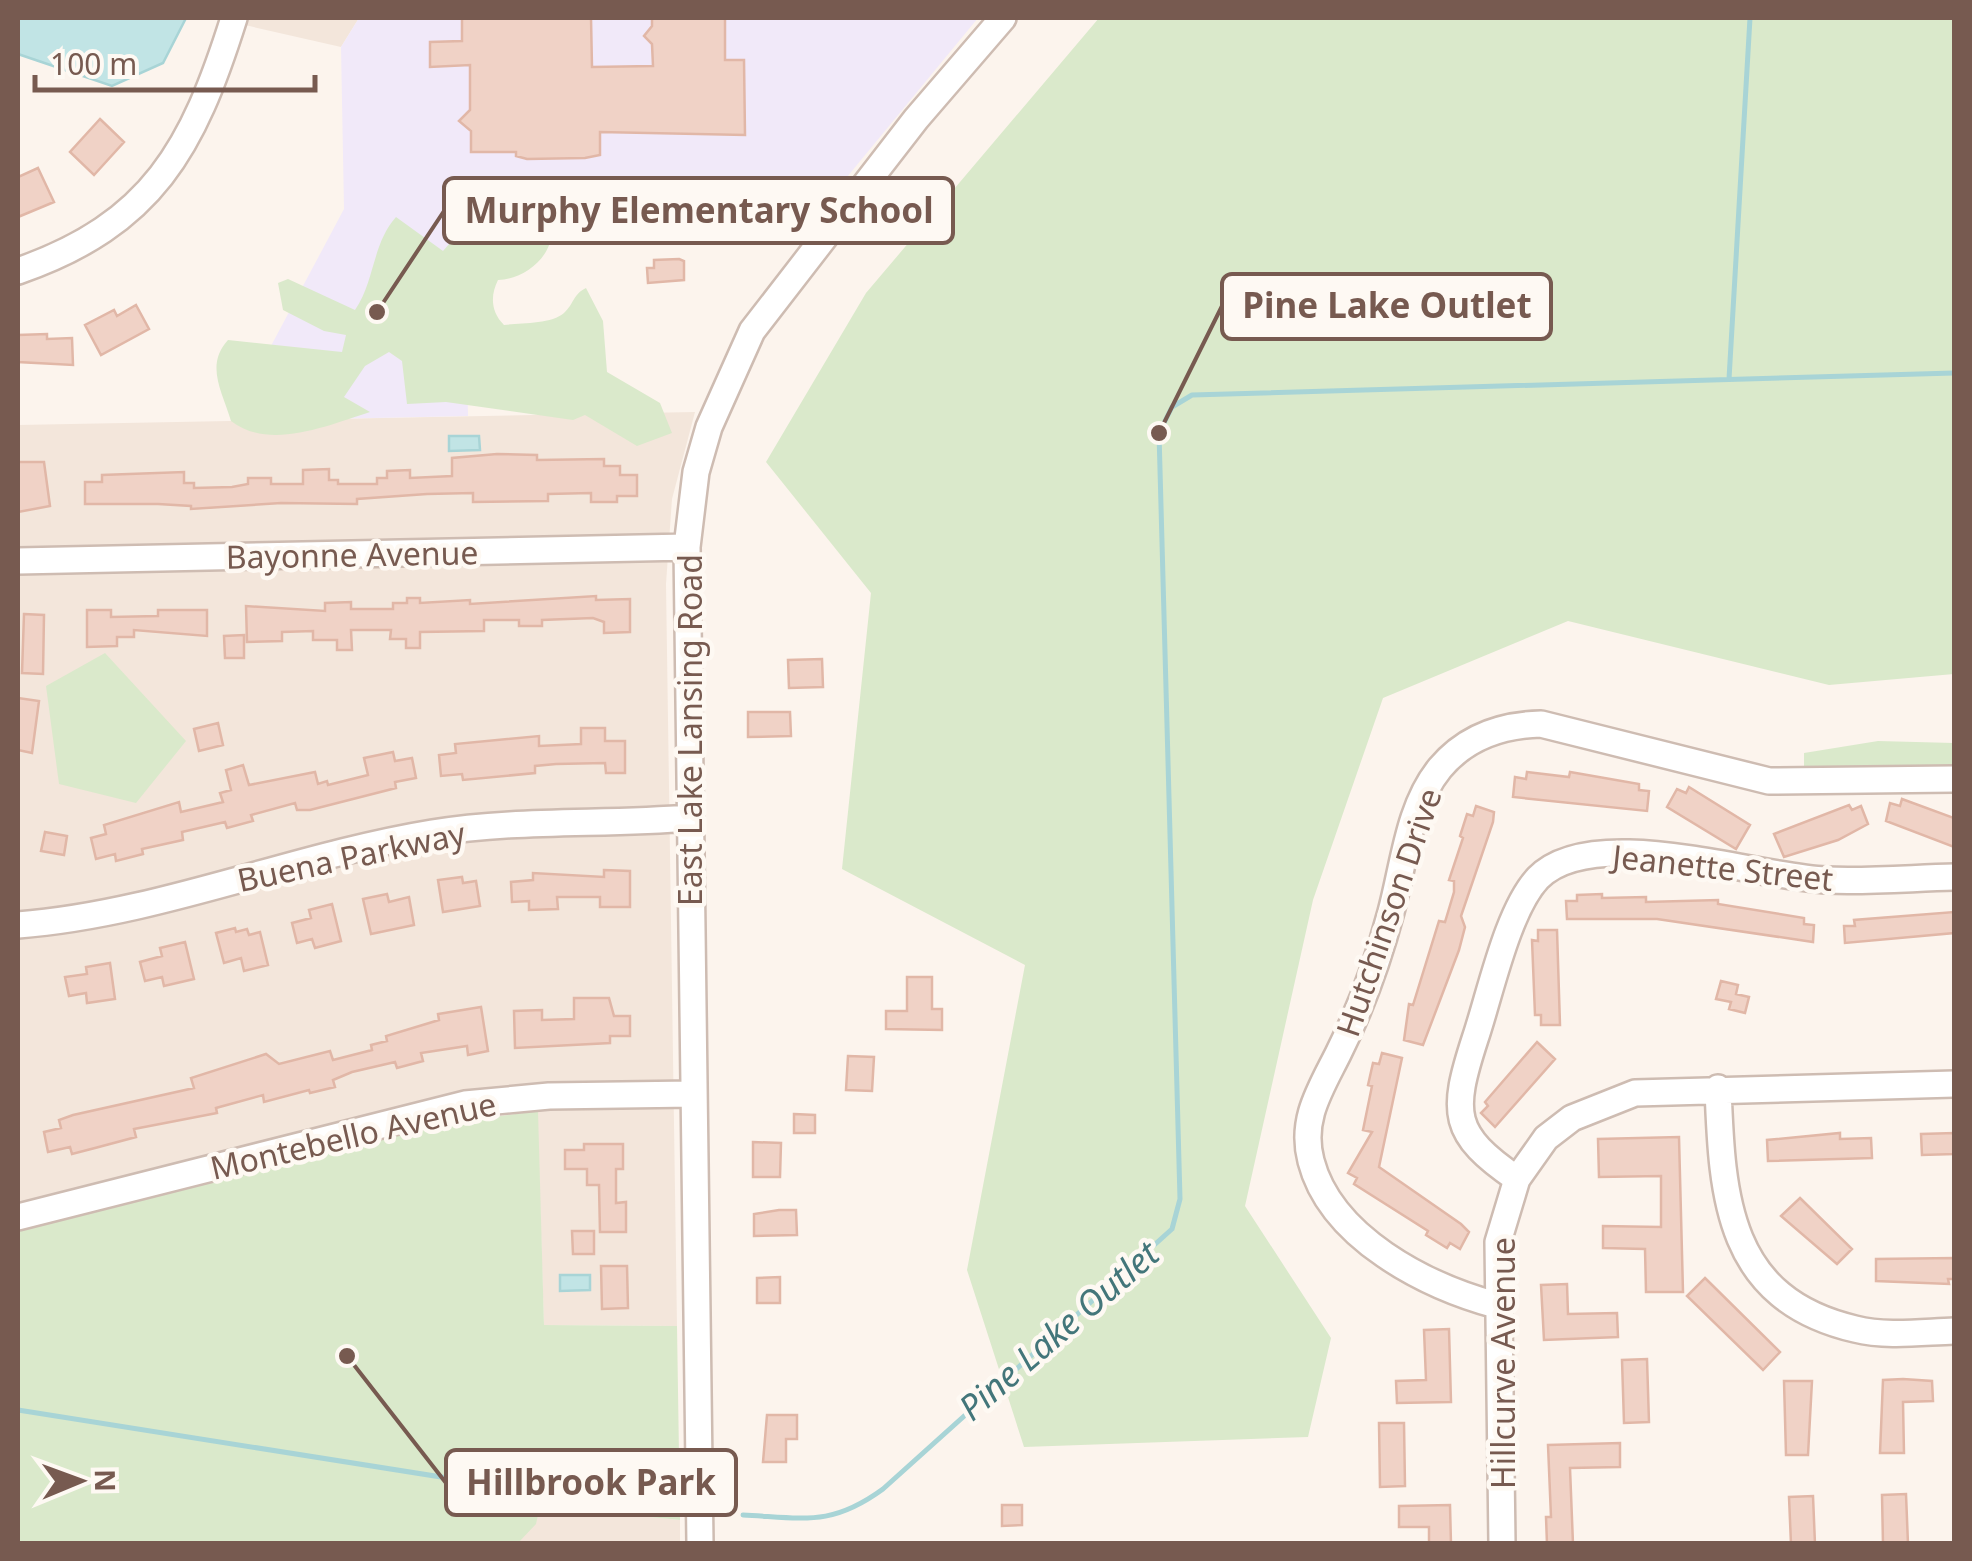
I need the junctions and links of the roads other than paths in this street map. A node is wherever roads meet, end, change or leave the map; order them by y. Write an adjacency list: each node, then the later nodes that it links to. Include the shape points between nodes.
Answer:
1 (234, 18): 3 (street, via 211,92 167,170 114,224)
2 (1003, 18): 4 (street, East Lake Lansing Road, via 752,331 709,426)
3 (18, 271)
4 (686, 547): 5 (street, Bayonne Avenue); 7 (street, East Lake Lansing Road)
5 (18, 561)
6 (1954, 780): 15 (street, Hutchinson Drive, via 1769,781 1541,724 1474,739 1438,771 1413,824 1359,1012 1311,1107 1308,1149 1327,1197 1366,1238 1438,1286)
7 (690, 818): 9 (street, Buena Parkway, via 432,833 141,905); 12 (street, East Lake Lansing Road)
8 (1954, 877): 13 (street, Jeanette Street, via 1826,880 1615,853 1549,868 1520,907 1460,1098 1468,1137 1480,1154)
9 (18, 924)
10 (1954, 1084): 11 (street, Hillcurve Avenue)
11 (1718, 1088): 13 (street, Hillcurve Avenue, via 1604,1102 1546,1138); 16 (street, via 1728,1215 1758,1272 1804,1310 1856,1330)
12 (693, 1094): 14 (street, Montebello Avenue, via 465,1104); 17 (street, East Lake Lansing Road)
13 (1517, 1179): 15 (street, Hillcurve Avenue, via 1498,1242)
14 (18, 1216)
15 (1496, 1305): 18 (street, Hillcurve Avenue)
16 (1954, 1331)
17 (700, 1544)
18 (1502, 1544)

